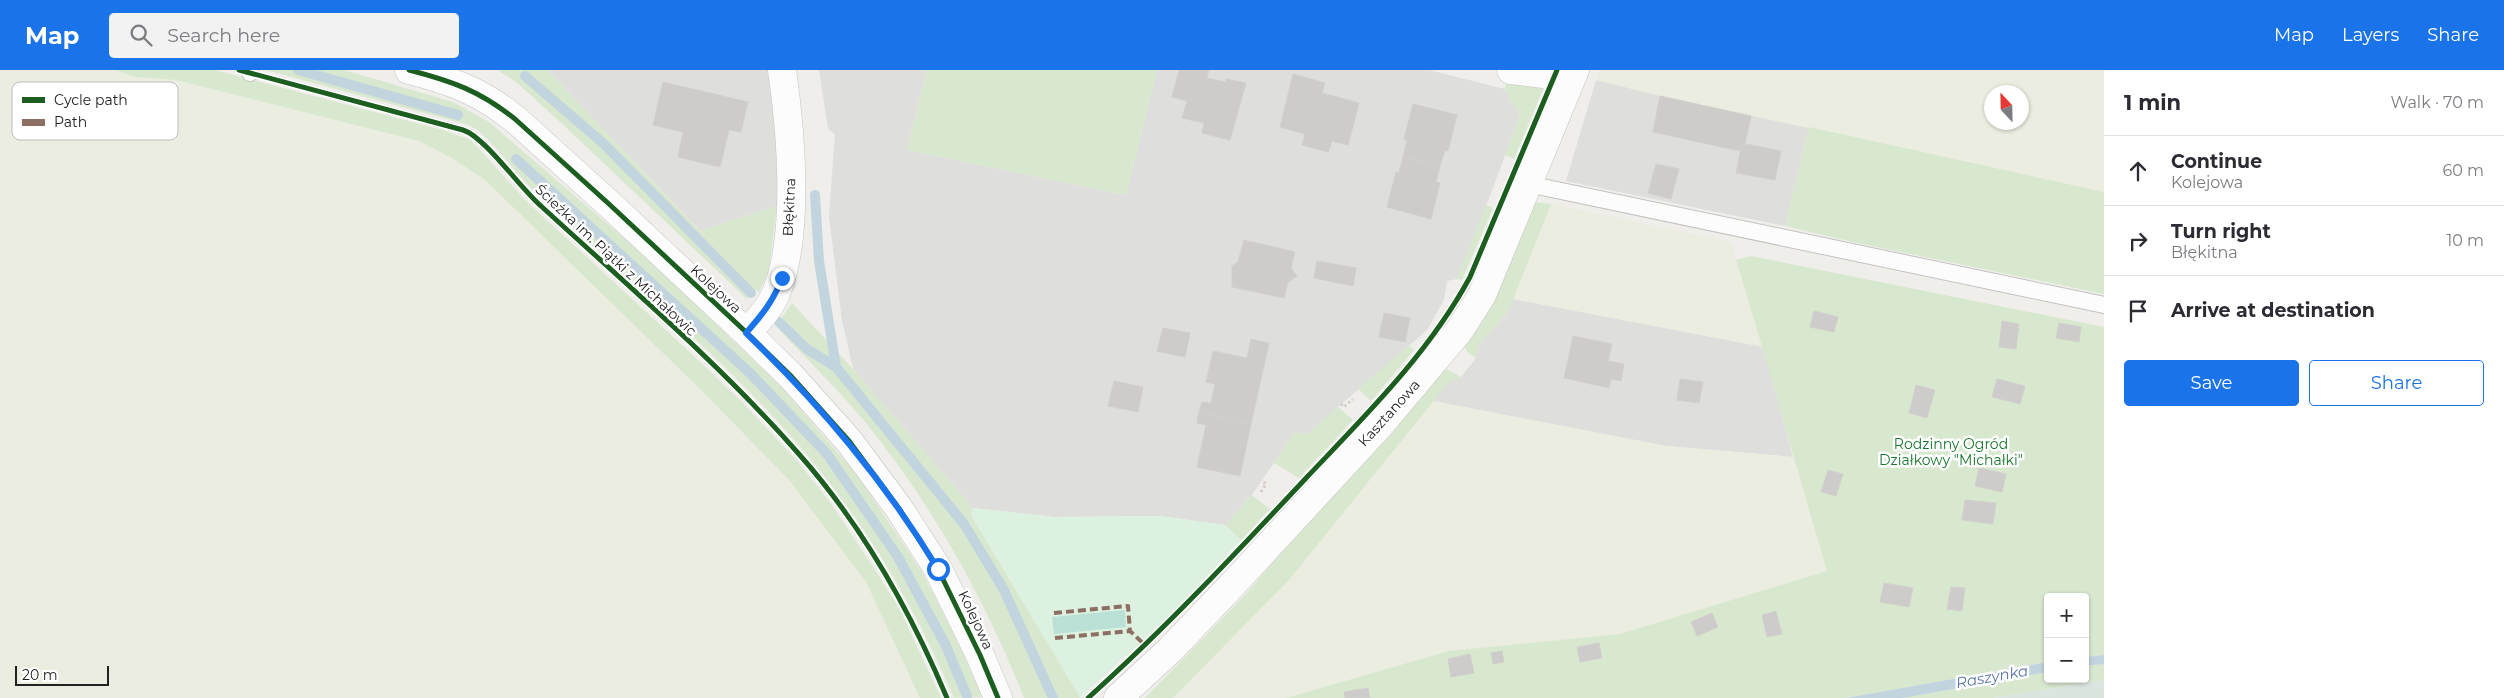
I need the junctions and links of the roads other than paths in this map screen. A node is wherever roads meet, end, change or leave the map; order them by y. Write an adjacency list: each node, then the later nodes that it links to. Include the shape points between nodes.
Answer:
1 (409, 70): 7 (street, Kolejowa, via 467,87 500,107)
2 (782, 70): 7 (street, Błękitna, via 790,146 791,205 782,278 768,308)
3 (1510, 70): 4 (street)
4 (1572, 76): 5 (street, Kasztanowa)
5 (1528, 184): 6 (lane); 9 (street, Kasztanowa, via 1482,295 1445,349 1206,613)
6 (2104, 305)
7 (746, 333): 8 (street, Kolejowa, via 801,387 849,441 907,521 955,600)
8 (998, 698)
9 (1118, 698)

